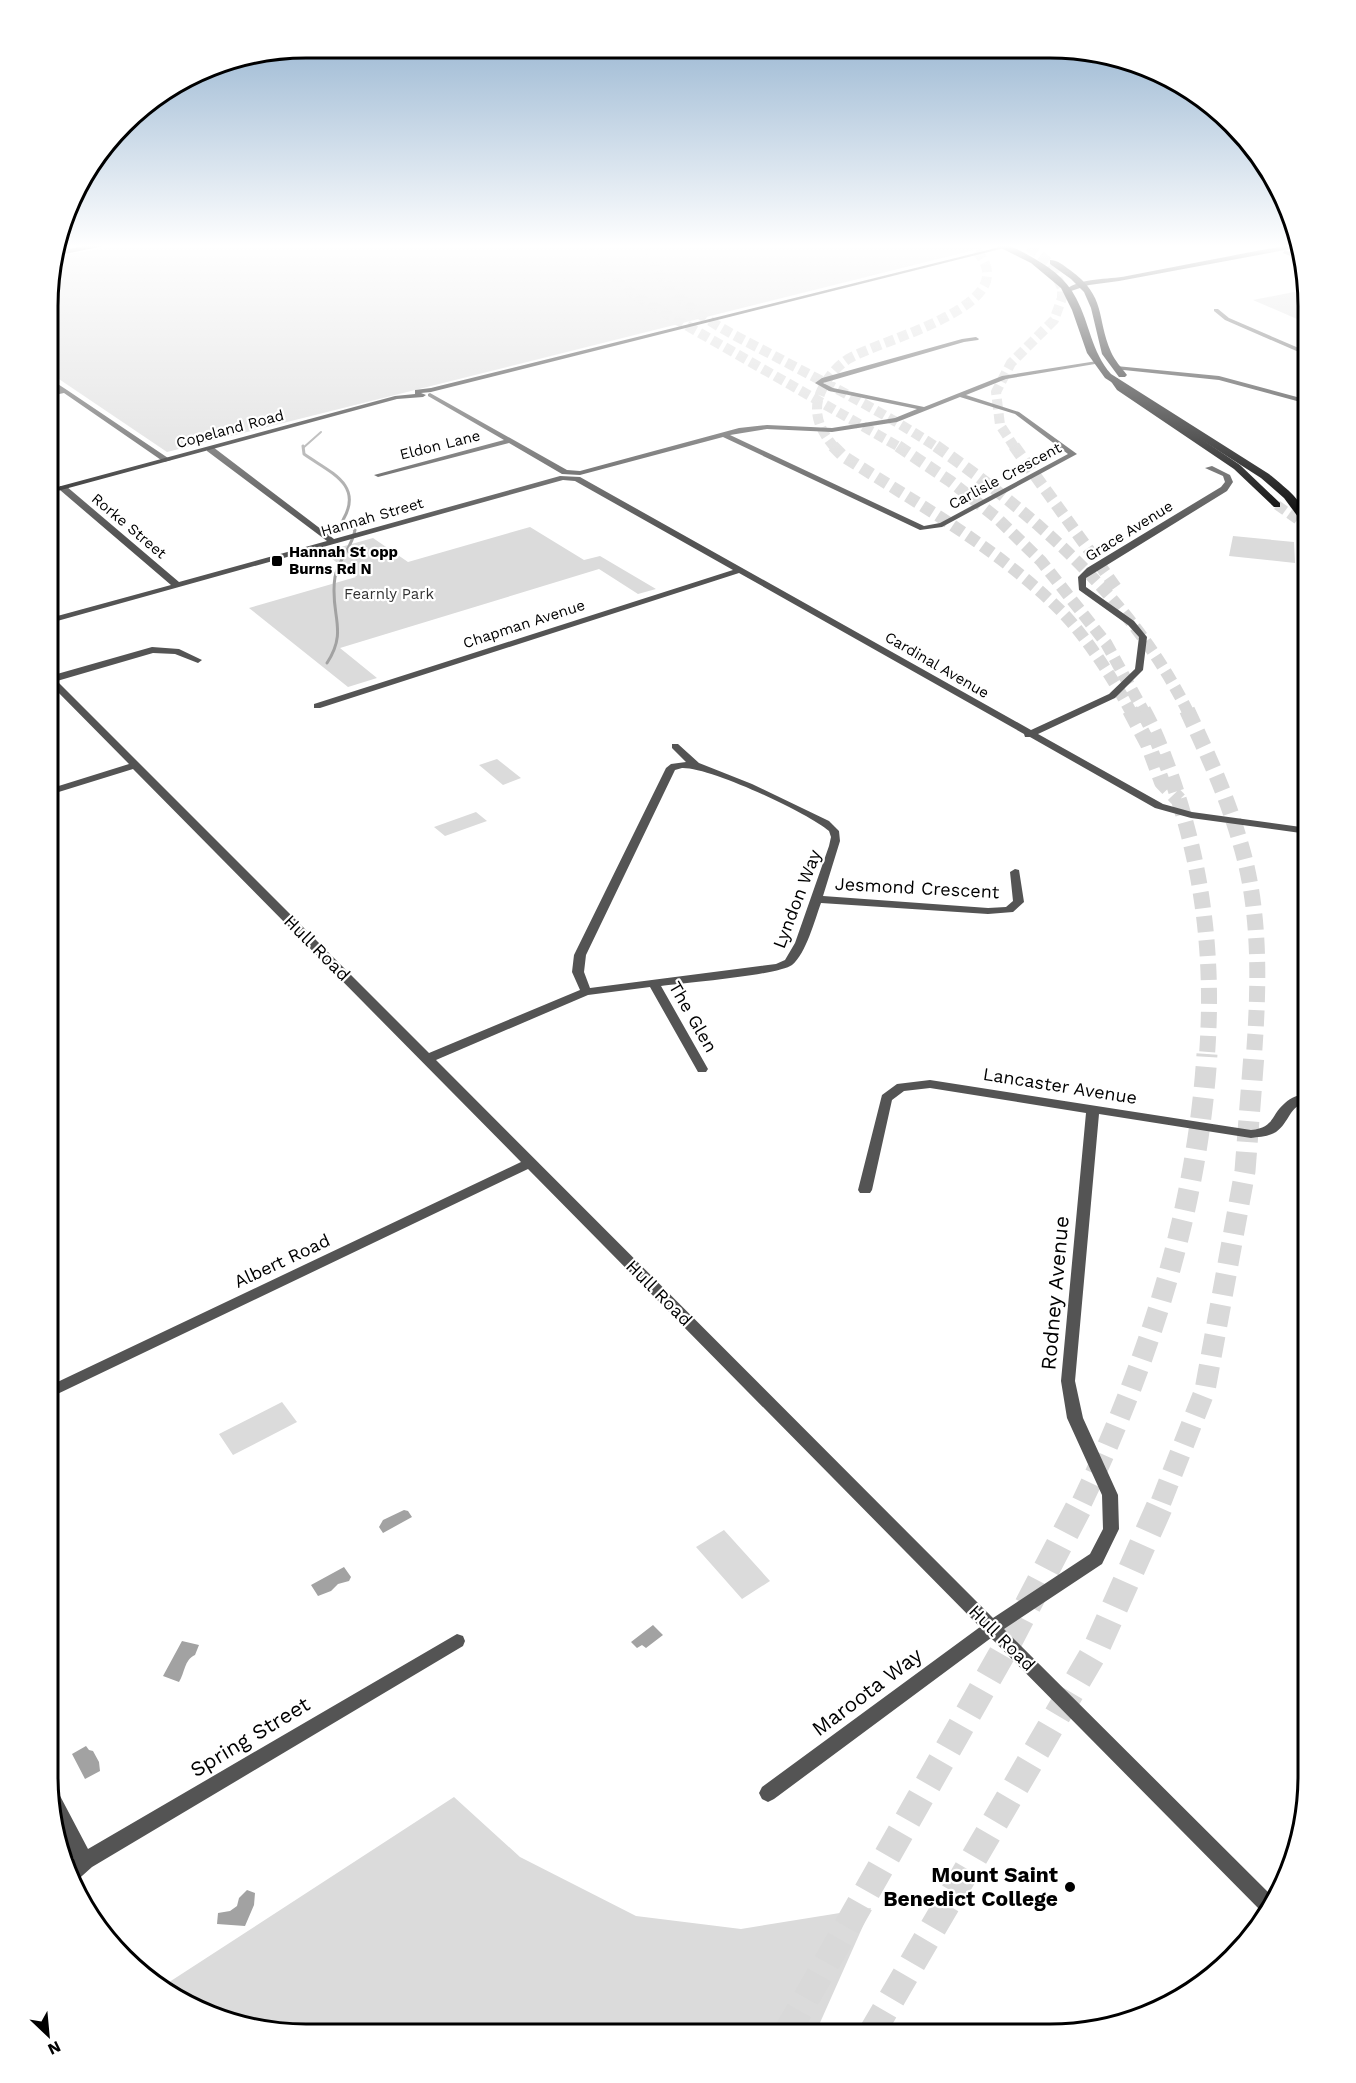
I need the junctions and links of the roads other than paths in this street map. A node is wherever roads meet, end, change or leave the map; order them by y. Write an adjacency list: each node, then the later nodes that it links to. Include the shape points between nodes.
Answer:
1 (629, 341): 13 (main road)
2 (960, 341): 16 (street, via 818,383 831,390)
3 (1085, 341): 7 (highway)
4 (1102, 341): 8 (highway)
5 (1278, 341): 6 (street)
6 (1298, 350)
7 (1095, 362): 9 (highway); 14 (street, via 1015,374)
8 (1116, 368): 15 (main road, via 1219,378); 27 (highway, via 1139,389)
9 (1114, 380): 28 (main road, via 1120,388 1232,464); 29 (highway, via 1265,476)
10 (58, 386): 11 (street)
11 (65, 391): 12 (street); 20 (street)
12 (58, 392)
13 (430, 392): 18 (street); 19 (main road, Copeland Road)
14 (961, 395): 16 (street); 17 (street, Carlisle Crescent, via 1017,413 1073,454 930,531)
15 (1298, 399)
16 (927, 409): 17 (street, via 897,420 832,430 767,428)
17 (723, 434): 24 (street)
18 (509, 441): 22 (street, Eldon Lane); 23 (street)
19 (210, 449): 20 (main road, Copeland Road); 30 (street)
20 (168, 460): 25 (main road, Copeland Road)
21 (1209, 468): 38 (street, Grace Avenue, via 1226,476 1229,482 1224,489 1082,577 1082,588 1131,623 1143,637 1139,670 1112,696)
22 (378, 475)
23 (564, 475): 24 (street); 30 (street, Hannah Street)
24 (579, 476): 31 (street, Cardinal Avenue)
25 (63, 488): 26 (main road, Copeland Road); 32 (street, Rorke Street)
26 (58, 489)
27 (1298, 491)
28 (1277, 505)
29 (1298, 510)
30 (333, 542): 32 (street, Hannah Street)
31 (740, 570): 37 (street, Chapman Avenue); 38 (street, Cardinal Avenue)
32 (177, 585): 33 (street, Hannah Street)
33 (58, 619)
34 (198, 660): 35 (street, via 167,648)
35 (58, 678)
36 (58, 688): 39 (street, Hull Road)
37 (317, 706)
38 (1028, 735): 43 (street, Cardinal Avenue, via 1159,806 1191,815)
39 (135, 765): 42 (street); 48 (street, Hull Road)
40 (696, 766): 41 (street, Lyndon Way, via 679,764); 41 (street, Lyndon Way, via 674,744); 45 (street, Lyndon Way, via 805,812 833,829 836,842)
41 (670, 768): 47 (street, Lyndon Way, via 580,955 578,972)
42 (58, 789)
43 (1298, 828)
44 (1015, 872): 45 (street, Jesmond Crescent, via 1019,902 1009,910)
45 (816, 899): 46 (street, Lyndon Way, via 792,961 758,970)
46 (653, 982): 47 (street, Lyndon Way); 49 (street, The Glen)
47 (586, 992): 48 (street, Lyndon Way)
48 (427, 1059): 52 (street, Hull Road)
49 (702, 1069)
50 (1298, 1100): 51 (street, Lancaster Avenue, via 1286,1107 1275,1128 1260,1134)
51 (1093, 1110): 53 (street, Lancaster Avenue, via 930,1084 902,1087 886,1098); 55 (street, Rodney Avenue, via 1068,1381 1075,1418 1110,1495 1111,1529 1096,1559)
52 (530, 1163): 54 (street, Albert Road); 55 (street, Hull Road)
53 (865, 1190)
54 (58, 1388)
55 (992, 1628): 57 (street, Maroota Way); 61 (street, Hull Road)
56 (458, 1641): 59 (street, Spring Street)
57 (768, 1793)
58 (62, 1816): 59 (street)
59 (85, 1861): 60 (street, Spring Street)
60 (76, 1869)
61 (1264, 1902)

